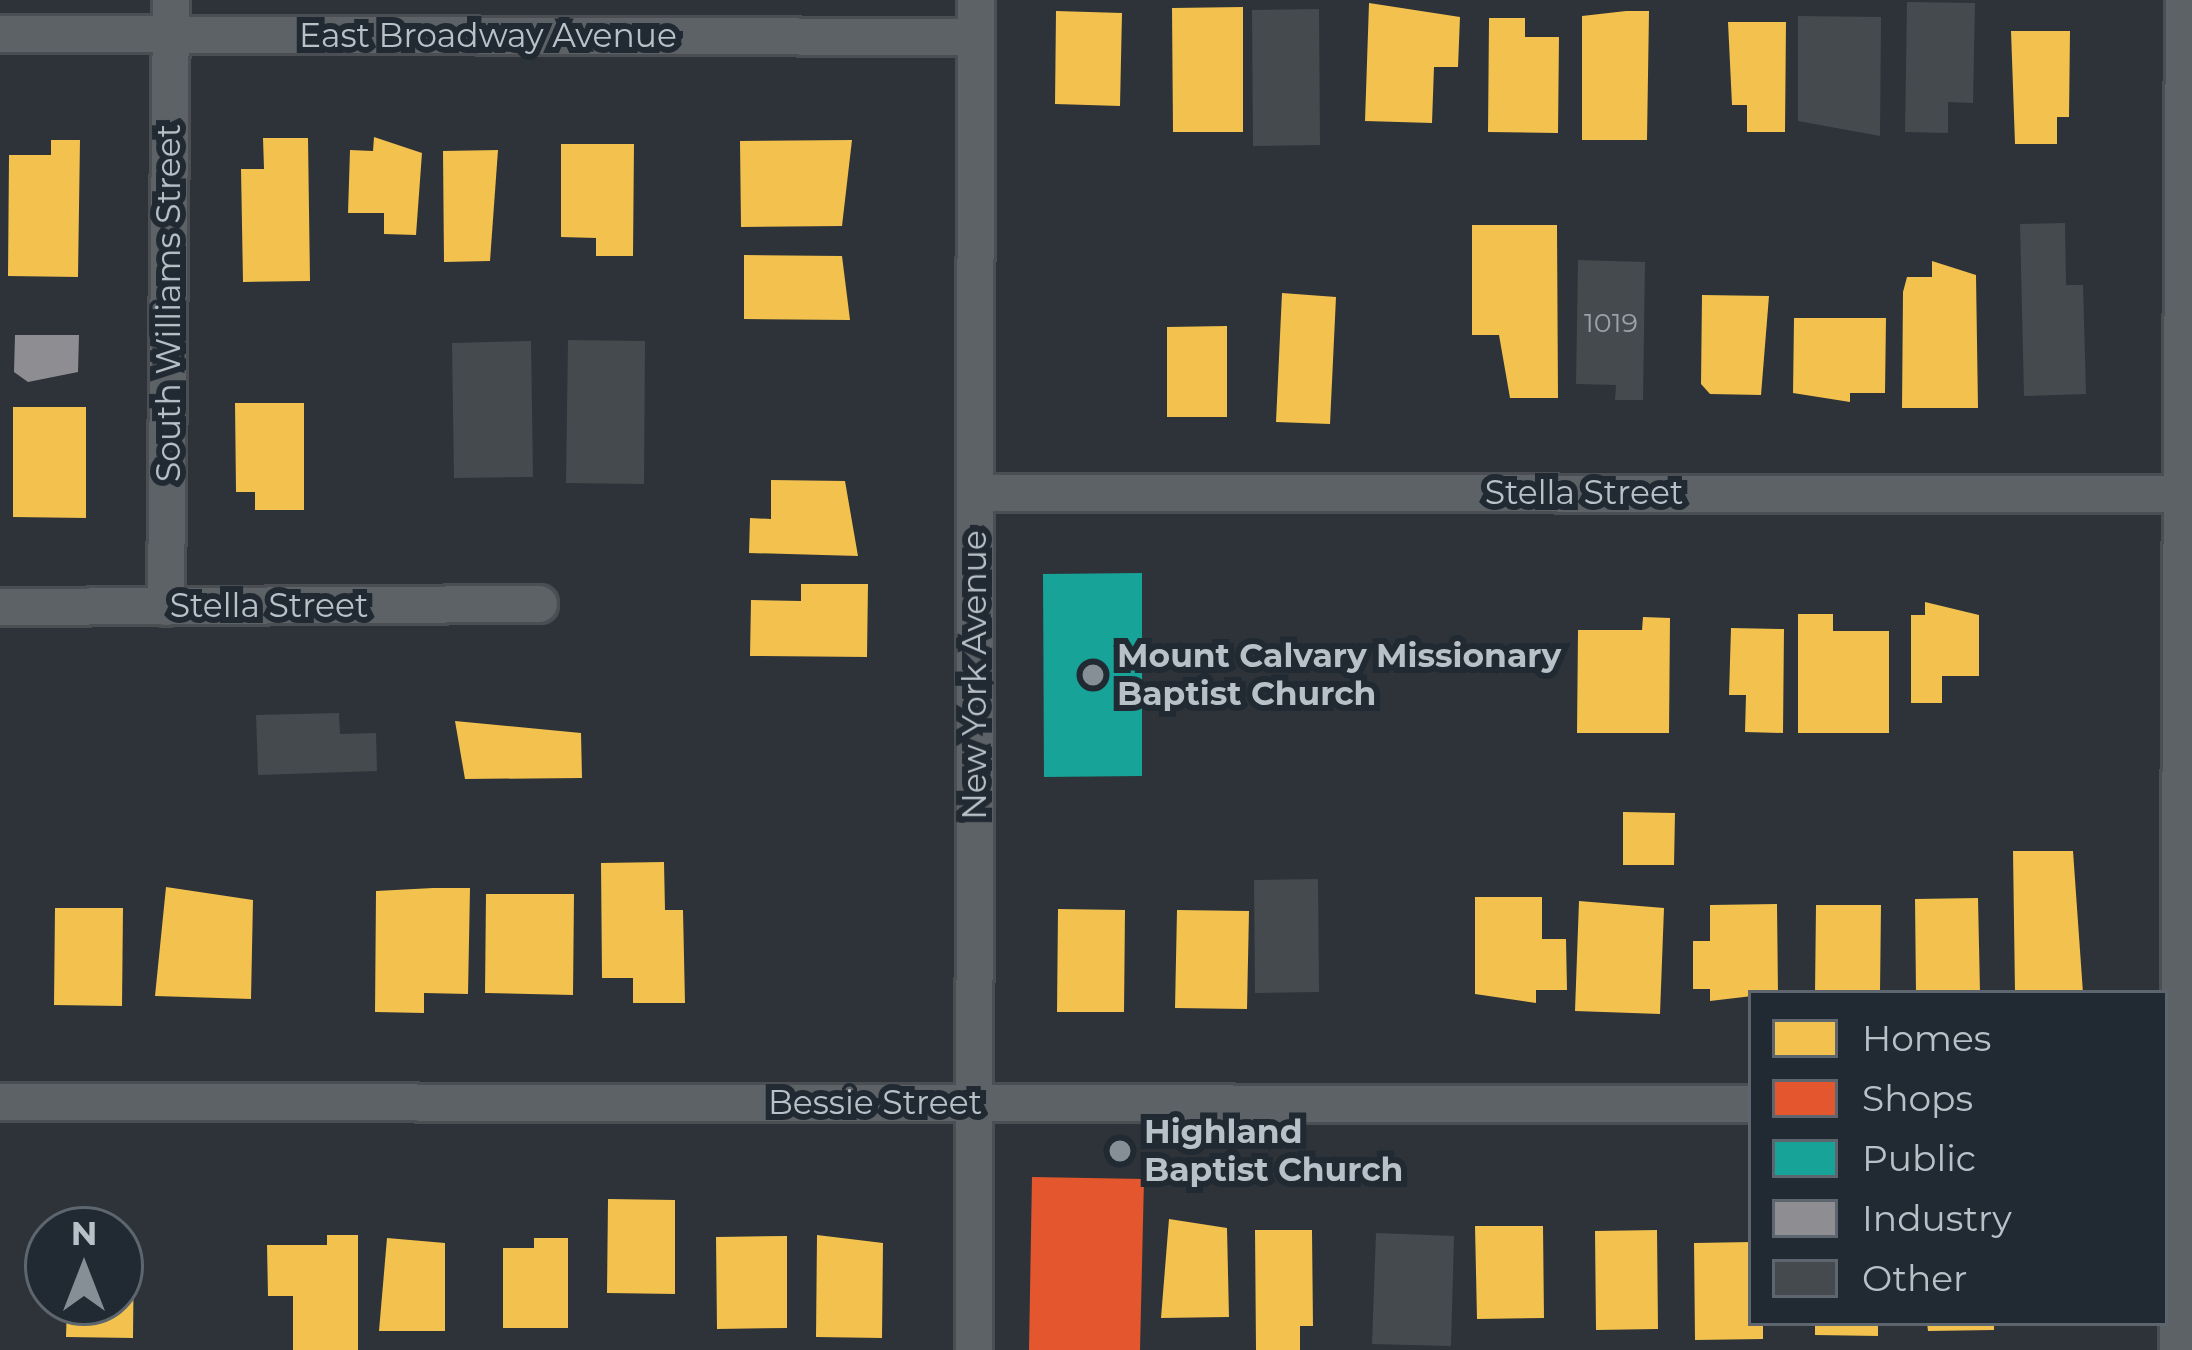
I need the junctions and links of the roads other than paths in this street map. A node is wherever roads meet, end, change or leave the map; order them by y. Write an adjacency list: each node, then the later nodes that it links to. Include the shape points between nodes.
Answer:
1 (976, 0): 5 (street, New York Avenue)
2 (2184, 0): 7 (street)
3 (171, 18): 4 (street, East Broadway Avenue); 5 (street, East Broadway Avenue); 10 (street, South Williams Street)
4 (0, 34)
5 (976, 38): 6 (street, New York Avenue)
6 (976, 493): 7 (street, Stella Street); 12 (street, New York Avenue)
7 (2187, 494): 14 (street)
8 (539, 604): 10 (street, Stella Street)
9 (0, 607): 10 (street, Stella Street)
10 (166, 607)
11 (0, 1102): 12 (street, Bessie Street)
12 (974, 1103): 13 (street, Bessie Street); 15 (street, New York Avenue)
13 (1748, 1104)
14 (2179, 1104): 16 (street)
15 (974, 1350)
16 (2178, 1350)

